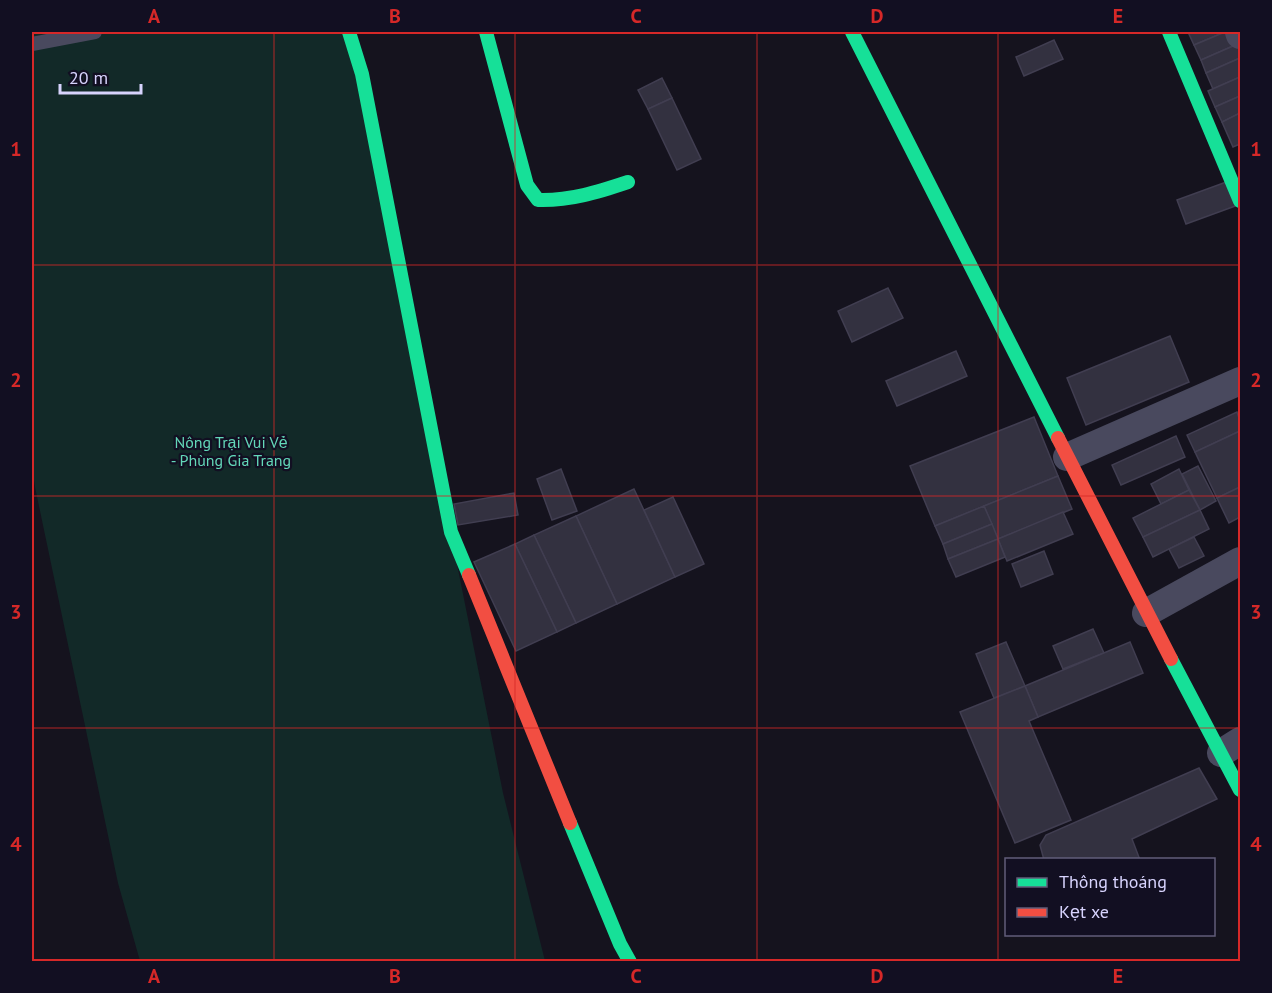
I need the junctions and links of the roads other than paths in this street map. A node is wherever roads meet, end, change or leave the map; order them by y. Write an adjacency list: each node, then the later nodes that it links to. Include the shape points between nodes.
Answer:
1 (95, 32): 6 (lane)
2 (350, 32): 15 (street, via 362,74 451,532)
3 (486, 32): 7 (street, via 527,185 538,200 580,198)
4 (852, 32): 10 (street)
5 (1169, 32): 8 (street)
6 (32, 44)
7 (628, 182)
8 (1240, 201)
9 (1240, 381): 10 (street)
10 (1066, 457): 12 (street)
11 (1240, 561): 12 (street)
12 (1146, 613): 13 (street)
13 (1231, 747): 14 (street)
14 (1240, 790)
15 (630, 962)

